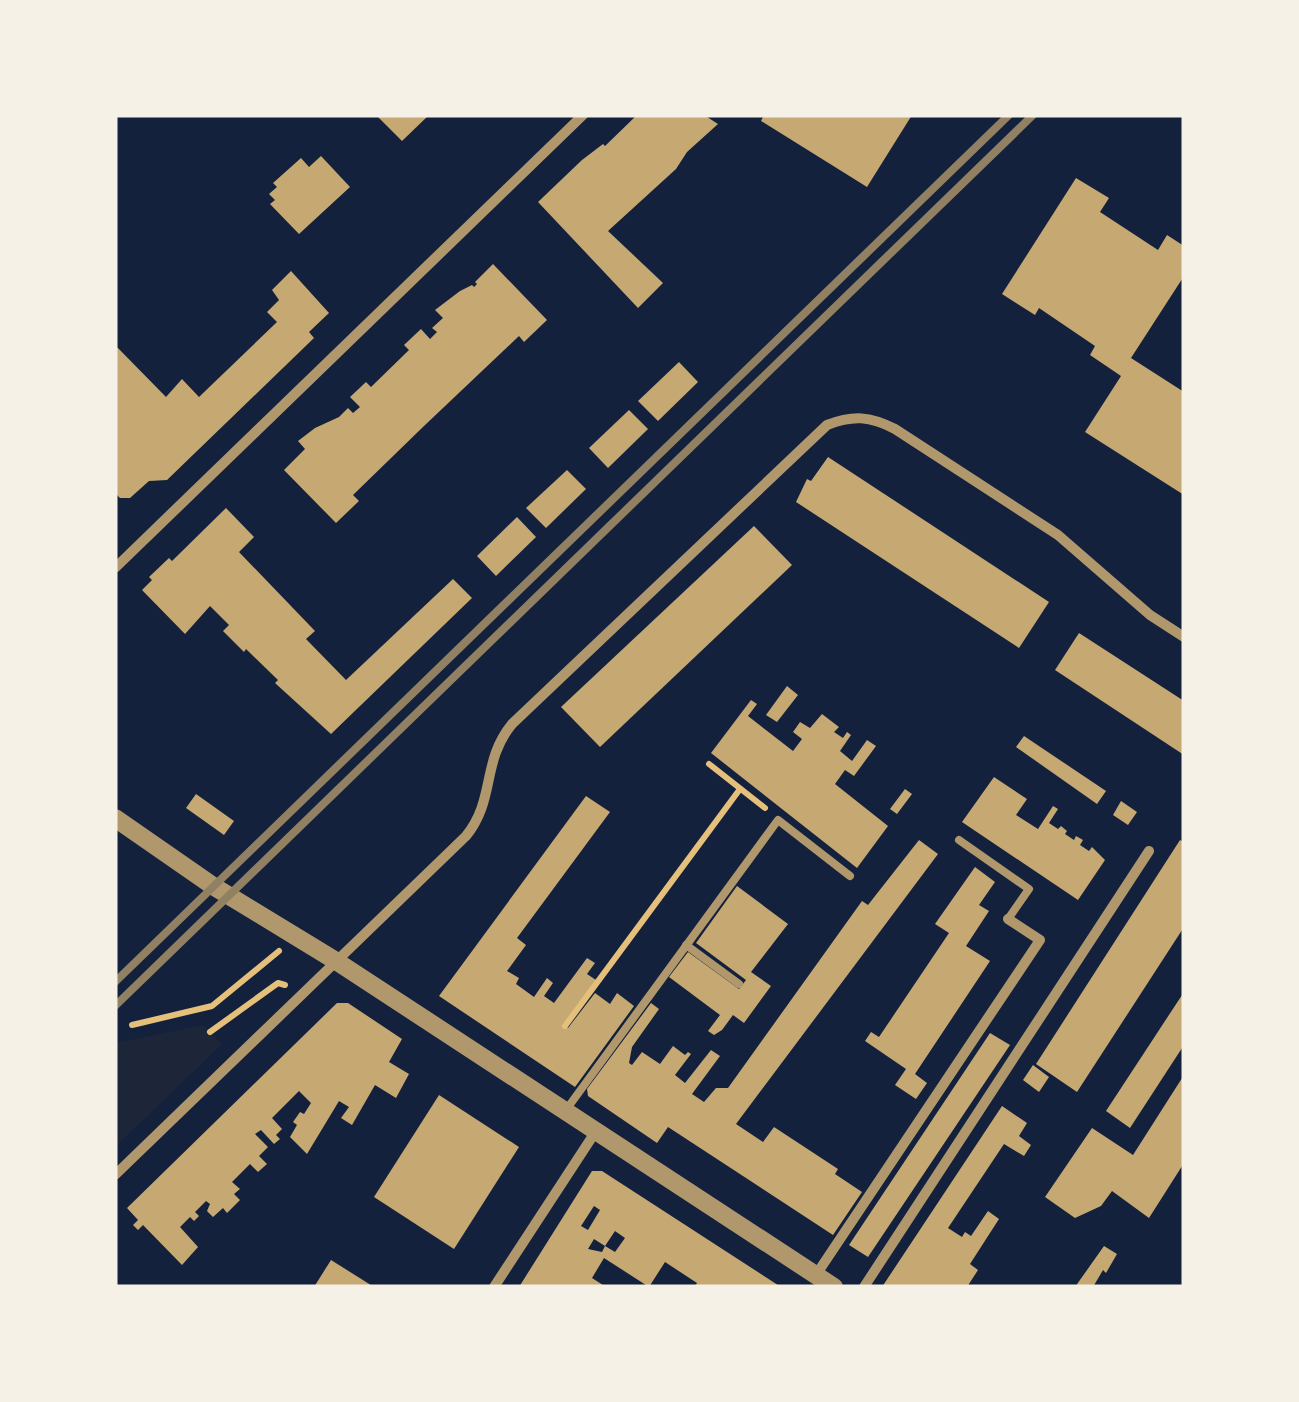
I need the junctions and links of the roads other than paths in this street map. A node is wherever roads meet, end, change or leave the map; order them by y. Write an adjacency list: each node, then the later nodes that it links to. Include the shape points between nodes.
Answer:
1 (583, 115): 2 (street)
2 (115, 568)
3 (1184, 636): 10 (street, via 985,486 875,419 843,419 814,434 512,724 494,752 478,821)
4 (118, 826): 10 (street)
5 (959, 840): 8 (lane, via 1029,889)
6 (1148, 851): 18 (street)
7 (850, 876): 9 (lane, via 778,820)
8 (1008, 919): 15 (street, via 1040,940)
9 (686, 945): 11 (lane); 12 (lane)
10 (336, 961): 12 (street); 14 (street)
11 (739, 984)
12 (566, 1110): 13 (street)
13 (596, 1131): 15 (street); 16 (street)
14 (115, 1175)
15 (816, 1275): 17 (street)
16 (494, 1287)
17 (834, 1287)
18 (864, 1287)

